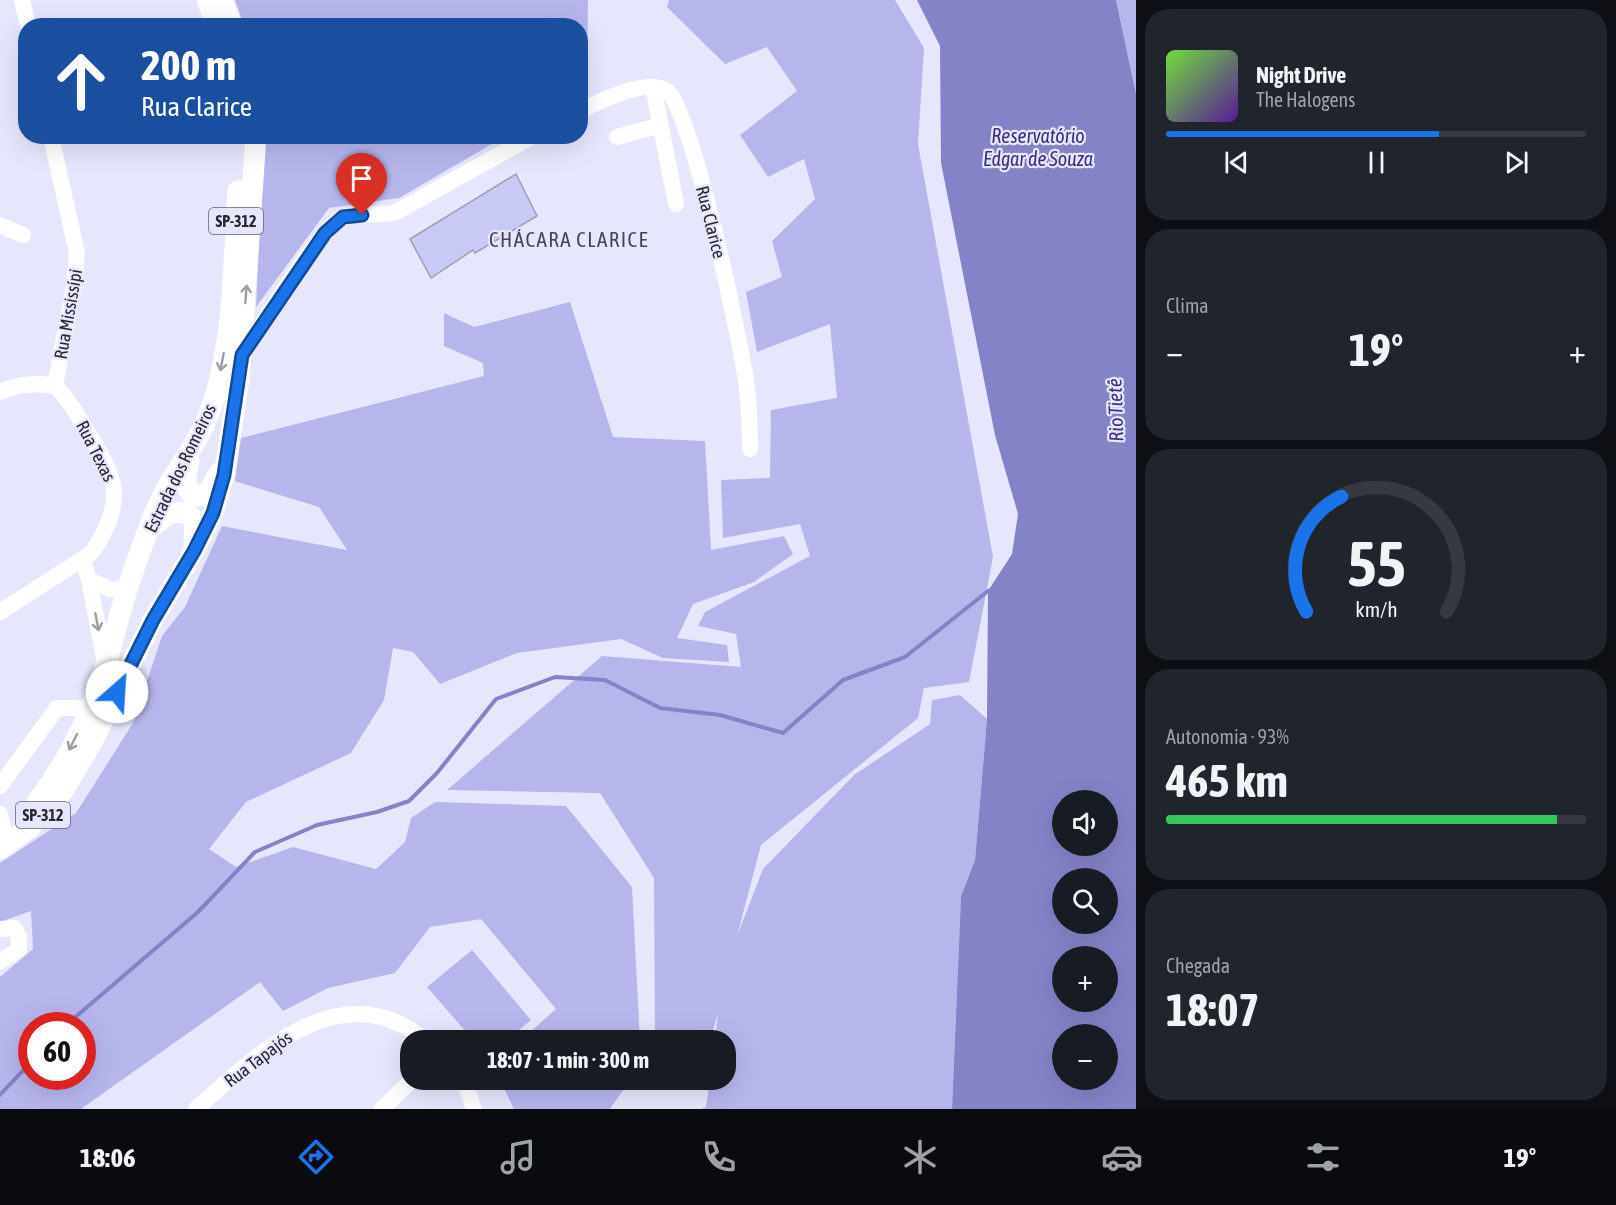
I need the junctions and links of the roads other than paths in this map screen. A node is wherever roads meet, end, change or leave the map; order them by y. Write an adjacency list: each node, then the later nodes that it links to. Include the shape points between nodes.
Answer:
1 (22, 0): 4 (street)
2 (207, 0): 5 (main road)
3 (222, 0): 6 (main road)
4 (26, 18)
5 (214, 18)
6 (229, 18)
7 (653, 87): 8 (street, via 620,94); 9 (street); 22 (street, Rua Clarice, via 667,91 677,105 708,204 746,378)
8 (588, 108)
9 (661, 125): 10 (street); 15 (street)
10 (617, 137)
11 (53, 144): 19 (street, Rua Mississípi, via 77,253)
12 (241, 144): 21 (main road, Estrada dos Romeiros / SP-312, one-way to 21, via 224,352 213,403)
13 (255, 144): 18 (main road, Estrada dos Romeiros / SP-312, one-way to 13)
14 (519, 144): 18 (street, via 396,212 353,215 334,223 314,246)
15 (676, 204)
16 (0, 225): 17 (street)
17 (23, 236)
18 (242, 355): 23 (main road, Estrada dos Romeiros / SP-312)
19 (55, 386): 20 (street, via 27,384); 26 (street, Rua Texas, via 108,466 115,488 111,518)
20 (0, 392)
21 (191, 449): 23 (main road, via 185,484 192,494 199,496 209,492); 24 (main road, Estrada dos Romeiros / SP-312)
22 (750, 449)
23 (227, 456): 25 (main road, Estrada dos Romeiros / SP-312, via 213,513)
24 (149, 529): 25 (main road, via 170,513 186,512 195,521); 28 (main road, Estrada dos Romeiros / SP-312)
25 (194, 551): 33 (main road, Estrada dos Romeiros / SP-312, via 63,791 30,828)
26 (83, 561): 27 (street); 29 (street, Rua Texas)
27 (89, 580): 28 (street, via 110,589); 30 (street, one-way to 30)
28 (127, 590): 30 (main road, Estrada dos Romeiros / SP-312)
29 (0, 612)
30 (106, 664): 31 (main road, Estrada dos Romeiros / SP-312)
31 (90, 708): 32 (street, via 57,708); 33 (main road, Estrada dos Romeiros / SP-312, one-way to 33, via 52,782 37,802)
32 (0, 786)
33 (1, 832)
34 (0, 929): 35 (street, via 14,928 20,936 19,949)
35 (0, 962)
36 (414, 1030): 39 (street, Rua Tapajós, via 380,1015 340,1016 290,1032)
37 (402, 1090): 40 (street)
38 (467, 1090): 41 (street)
39 (196, 1109)
40 (382, 1109)
41 (474, 1109)

